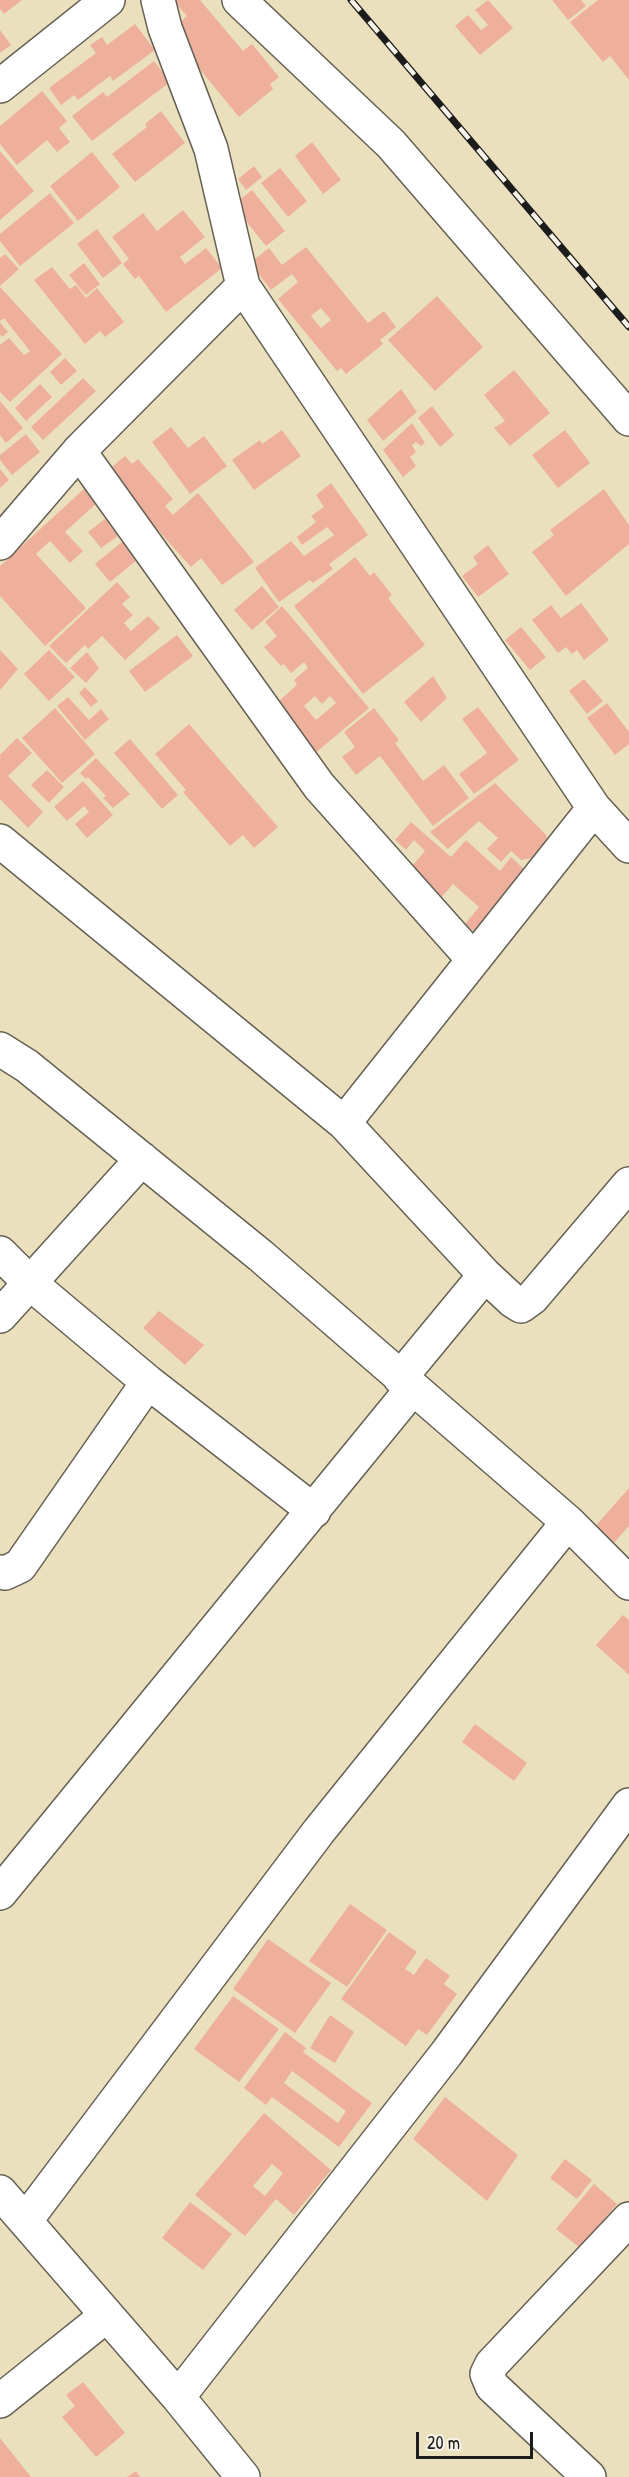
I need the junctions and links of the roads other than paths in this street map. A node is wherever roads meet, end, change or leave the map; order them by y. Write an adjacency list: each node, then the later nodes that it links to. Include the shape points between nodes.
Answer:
1 (108, 0): 4 (street)
2 (158, 0): 5 (street, via 211,149)
3 (239, 0): 6 (street, via 391,144)
4 (0, 86)
5 (243, 285): 7 (street); 9 (street)
6 (629, 419)
7 (79, 451): 8 (street); 12 (street, via 318,786)
8 (0, 543)
9 (594, 808): 11 (street); 12 (street)
10 (0, 841): 14 (street)
11 (629, 846)
12 (473, 959): 14 (street)
13 (0, 1049): 15 (street, via 27,1066)
14 (344, 1123): 18 (street)
15 (142, 1160): 19 (street); 22 (street, via 261,1256)
16 (629, 1184): 18 (street, via 521,1306)
17 (0, 1253): 19 (street)
18 (485, 1275): 22 (street)
19 (30, 1283): 20 (street); 21 (street)
20 (0, 1316)
21 (148, 1382): 23 (street); 25 (street, via 20,1566)
22 (406, 1383): 23 (street); 24 (street)
23 (314, 1511): 28 (street)
24 (568, 1522): 26 (street); 31 (street, via 319,1830)
25 (0, 1572)
26 (629, 1583)
27 (629, 1805): 33 (street, via 446,2054)
28 (0, 1893)
29 (0, 2192): 31 (street)
30 (629, 2219): 36 (street, via 492,2364 487,2374 492,2386)
31 (26, 2220): 32 (street)
32 (106, 2316): 33 (street); 34 (street)
33 (178, 2397): 35 (street)
34 (0, 2402)
35 (243, 2477)
36 (588, 2477)

